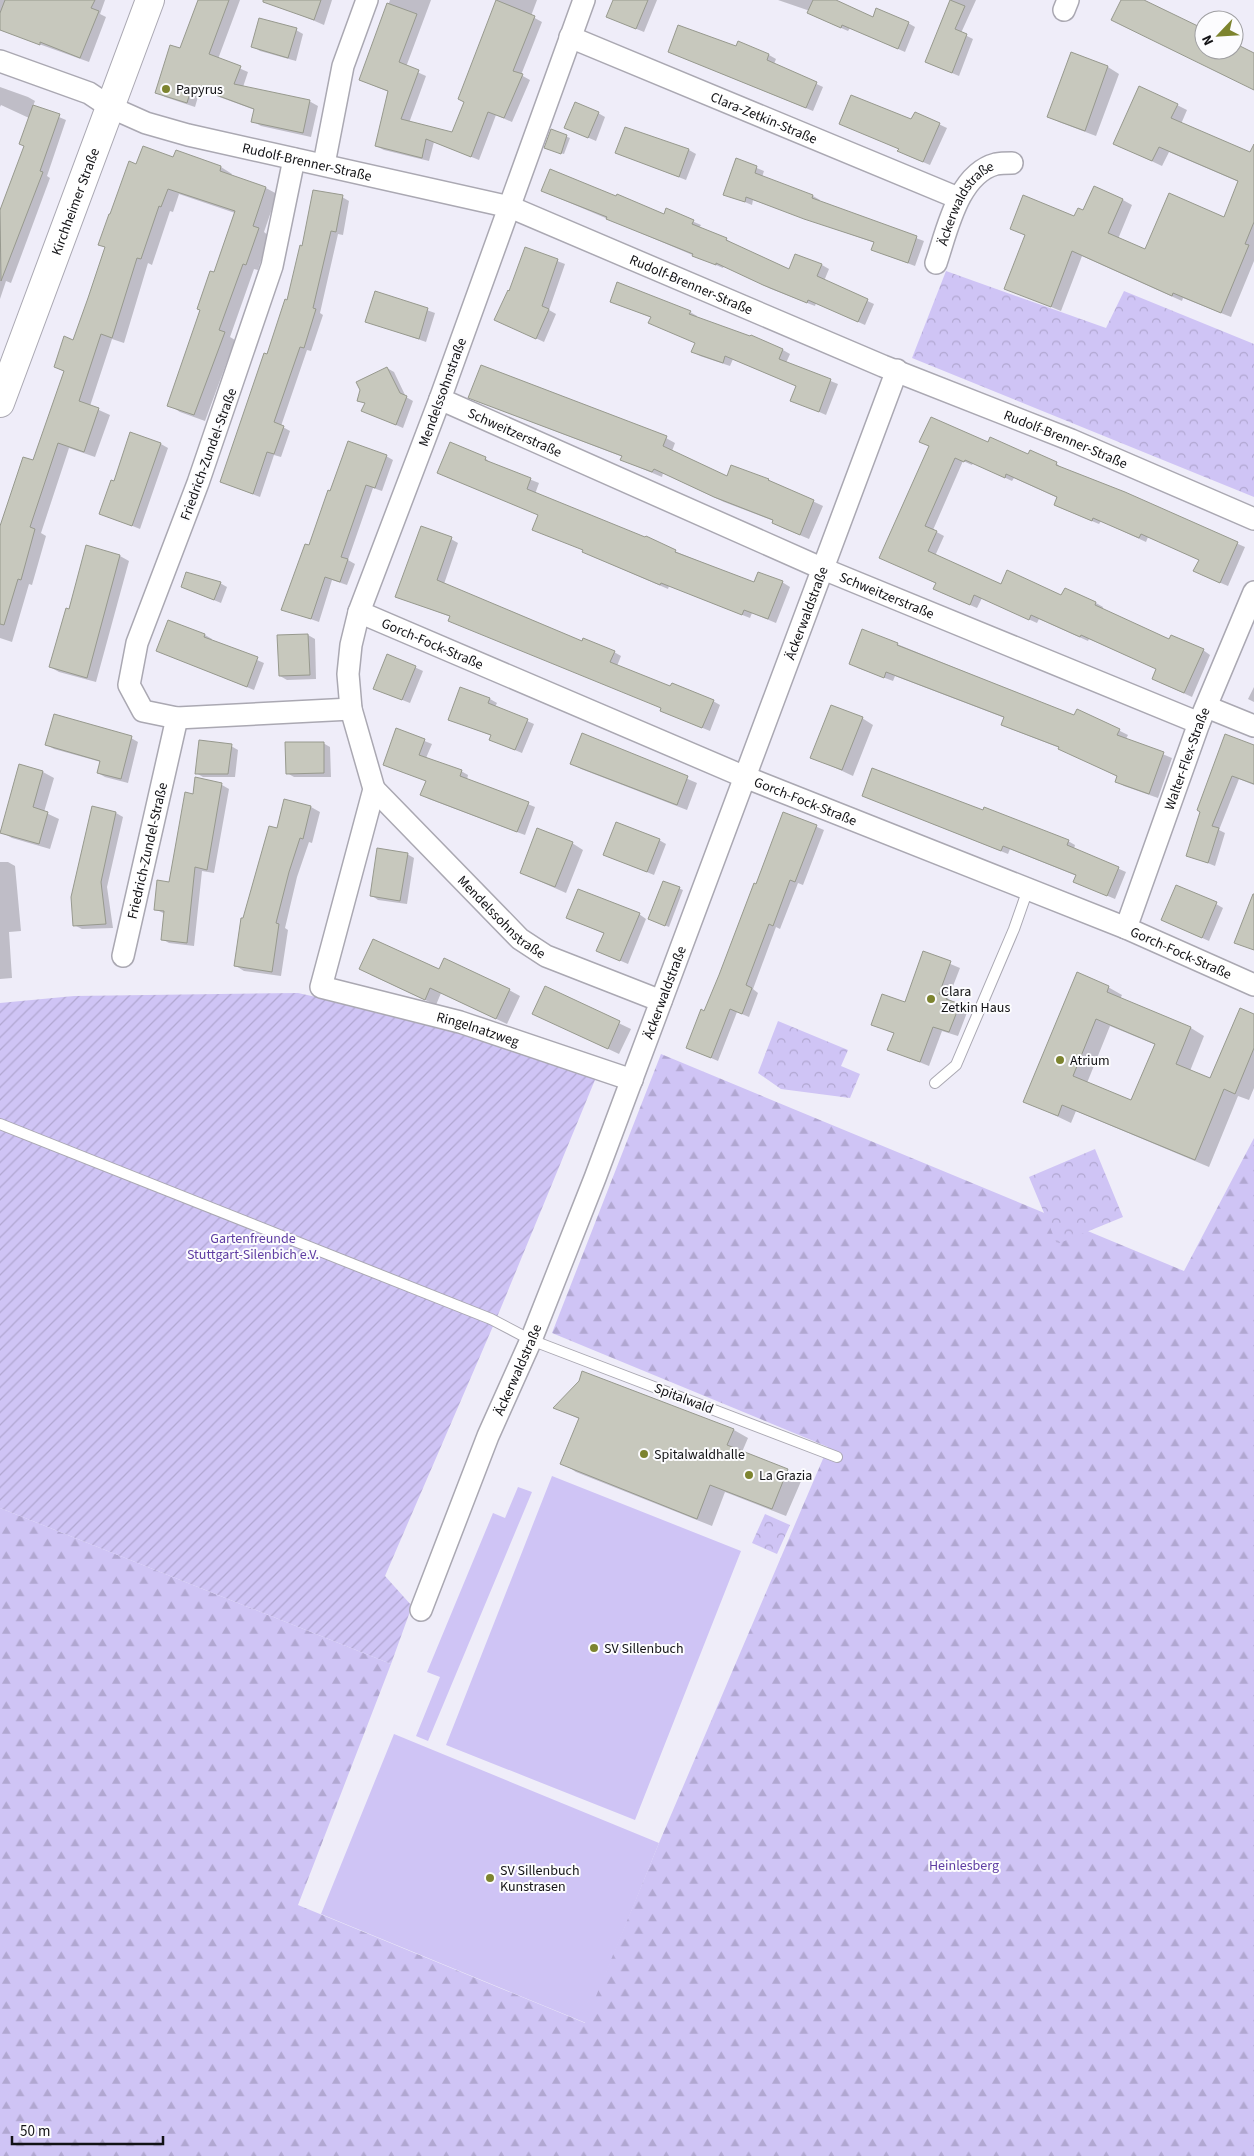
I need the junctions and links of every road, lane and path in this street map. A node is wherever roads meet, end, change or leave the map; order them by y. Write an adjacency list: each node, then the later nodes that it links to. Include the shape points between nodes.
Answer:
1 (150, 0): 6 (main road, Kirchheimer Straße)
2 (367, 0): 9 (street, via 343,66)
3 (584, 0): 4 (street, Mendelssohnstraße)
4 (570, 38): 10 (street, Clara-Zetkin-Straße); 11 (street, Mendelssohnstraße)
5 (0, 61): 6 (street, Rudolf-Brenner-Straße, via 89,93)
6 (110, 107): 7 (street, Rudolf-Brenner-Straße, via 146,123 188,135); 15 (main road, Kirchheimer Straße)
7 (294, 159): 9 (street, Rudolf-Brenner-Straße); 22 (street, Friedrich-Zundel-Straße, via 272,266 198,483 137,643 130,685 143,711)
8 (1012, 163): 10 (street, Äckerwaldstraße, via 996,164 984,170)
9 (324, 164): 11 (street, Rudolf-Brenner-Straße)
10 (958, 198): 12 (street, Äckerwaldstraße)
11 (510, 207): 13 (street, Rudolf-Brenner-Straße); 14 (street, Mendelssohnstraße)
12 (936, 263)
13 (897, 370): 16 (street, Rudolf-Brenner-Straße); 17 (street, Äckerwaldstraße)
14 (440, 399): 17 (street, Schweitzerstraße); 19 (street, Mendelssohnstraße)
15 (0, 402)
16 (1254, 519)
17 (821, 568): 21 (street, Schweitzerstraße); 24 (street, Äckerwaldstraße)
18 (1254, 592): 21 (street, Walter-Flex-Straße)
19 (359, 612): 20 (street, Mendelssohnstraße, via 348,674); 24 (street, Gorch-Fock-Straße)
20 (351, 709): 22 (street, Friedrich-Zundel-Straße); 25 (street, Mendelssohnstraße)
21 (1203, 715): 23 (street, Schweitzerstraße); 27 (street, Walter-Flex-Straße)
22 (177, 718): 28 (street, Friedrich-Zundel-Straße)
23 (1254, 726)
24 (745, 777): 26 (street, Gorch-Fock-Straße); 30 (street, Äckerwaldstraße)
25 (374, 789): 30 (street, Mendelssohnstraße, via 520,939 546,956); 31 (street, Ringelnatzweg, via 323,978)
26 (1028, 889): 27 (street, Gorch-Fock-Straße); 32 (lane, via 956,1065)
27 (1126, 928): 29 (street, Gorch-Fock-Straße)
28 (123, 956)
29 (1254, 985)
30 (660, 1001): 31 (street, Äckerwaldstraße)
31 (632, 1080): 34 (street, Äckerwaldstraße)
32 (935, 1084)
33 (0, 1124): 34 (lane, Spitalwald, via 491,1319)
34 (531, 1340): 35 (lane, Spitalwald); 36 (street, Äckerwaldstraße, via 488,1436)
35 (837, 1457)
36 (421, 1610)

